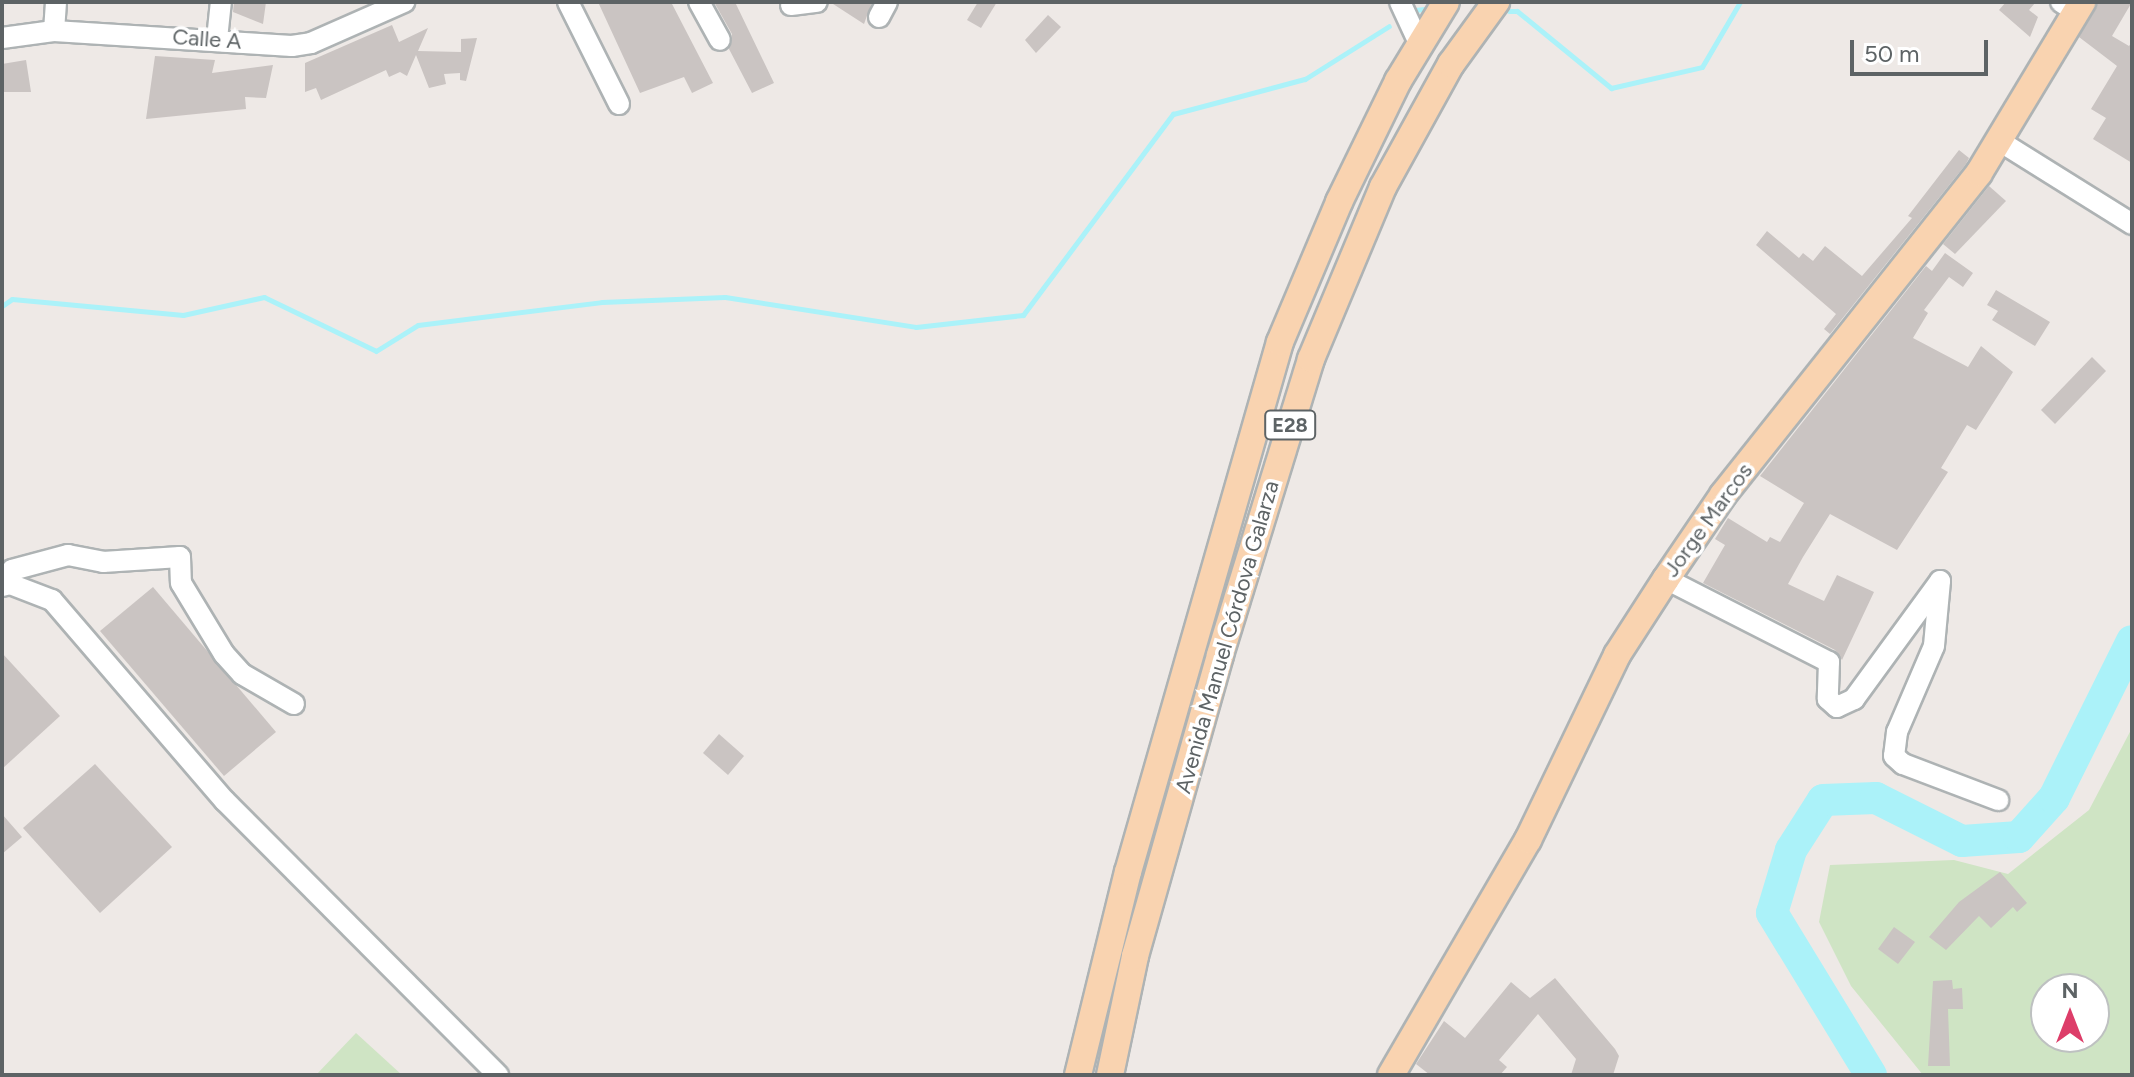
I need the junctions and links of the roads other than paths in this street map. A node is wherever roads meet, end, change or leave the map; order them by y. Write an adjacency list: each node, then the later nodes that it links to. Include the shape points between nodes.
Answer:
1 (56, 2): 12 (street)
2 (221, 2): 14 (street)
3 (403, 2): 14 (street, Calle A, via 311,43)
4 (568, 2): 17 (street)
5 (699, 2): 15 (street)
6 (817, 2): 10 (street)
7 (1400, 2): 16 (street)
8 (1446, 2): 16 (main road, Avenida Manuel Córdova Galarza / E28)
9 (1496, 2): 25 (main road, Avenida Manuel Córdova Galarza / E28, via 1451,64 1383,187 1311,359 1255,531)
10 (791, 5)
11 (2072, 5): 18 (main road, Jorge Marcos)
12 (54, 31): 13 (street, Calle A); 14 (street, Calle A)
13 (2, 38)
14 (217, 39)
15 (720, 40)
16 (1420, 45): 24 (main road, Avenida Manuel Córdova Galarza / E28, via 1339,202 1280,342)
17 (619, 104)
18 (2001, 142): 19 (street); 20 (main road, Jorge Marcos, via 1723,495)
19 (2132, 224)
20 (1666, 579): 23 (street, via 1829,662 1828,699 1837,707 1854,699 1940,581 1934,646 1897,732 1894,756); 29 (main road, Jorge Marcos, via 1617,655 1528,840)
21 (2, 585): 22 (street, via 12,570 68,555 103,562 180,557 181,583 224,654 242,674); 26 (street, via 52,600 225,801)
22 (294, 704)
23 (1998, 800)
24 (1128, 872): 25 (main road); 27 (main road, Avenida Manuel Córdova Galarza / E28)
25 (1159, 879): 28 (main road, Avenida Manuel Córdova Galarza / E28)
26 (498, 1075)
27 (1078, 1075)
28 (1110, 1075)
29 (1391, 1075)

